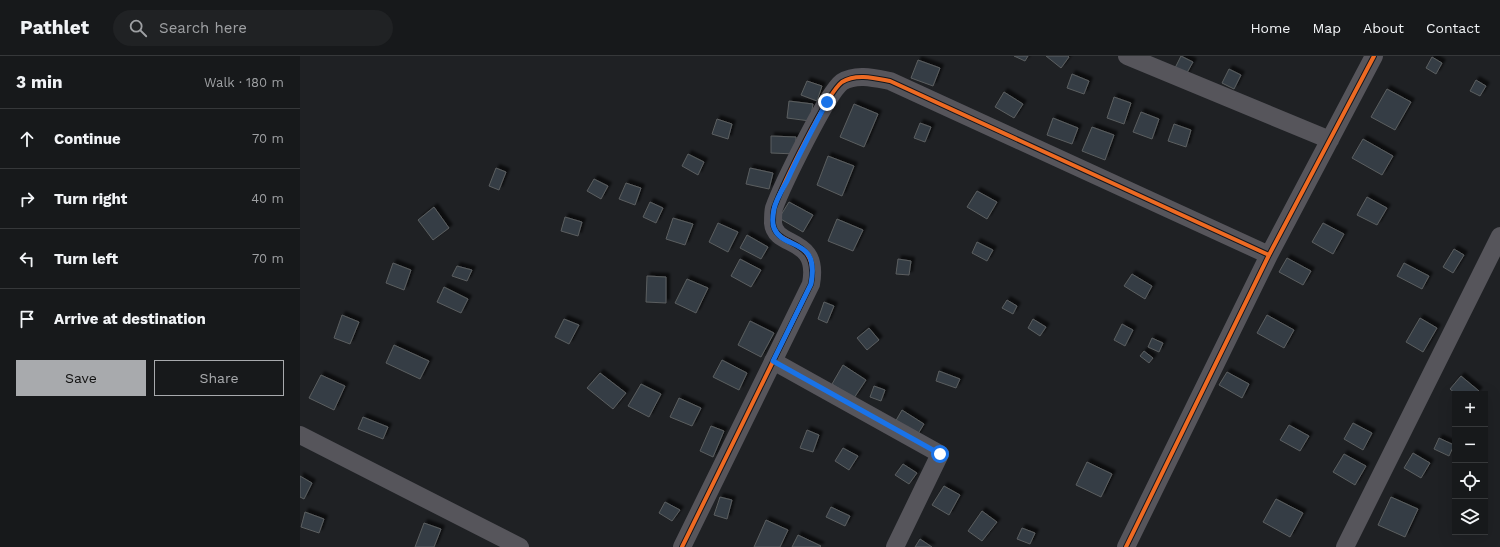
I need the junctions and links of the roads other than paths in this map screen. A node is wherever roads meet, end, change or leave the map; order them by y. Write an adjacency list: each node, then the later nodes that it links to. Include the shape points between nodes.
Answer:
1 (1127, 56): 3 (street)
2 (1374, 56): 3 (street)
3 (1330, 140): 5 (street)
4 (1500, 236): 12 (street)
5 (1270, 255): 6 (street, via 890,81 851,78 834,90 774,207 776,232 804,250 811,259 813,270 811,284); 11 (street)
6 (773, 361): 9 (street); 10 (street, via 940,454)
7 (300, 435): 8 (street)
8 (520, 547)
9 (682, 547)
10 (895, 547)
11 (1126, 547)
12 (1344, 547)

